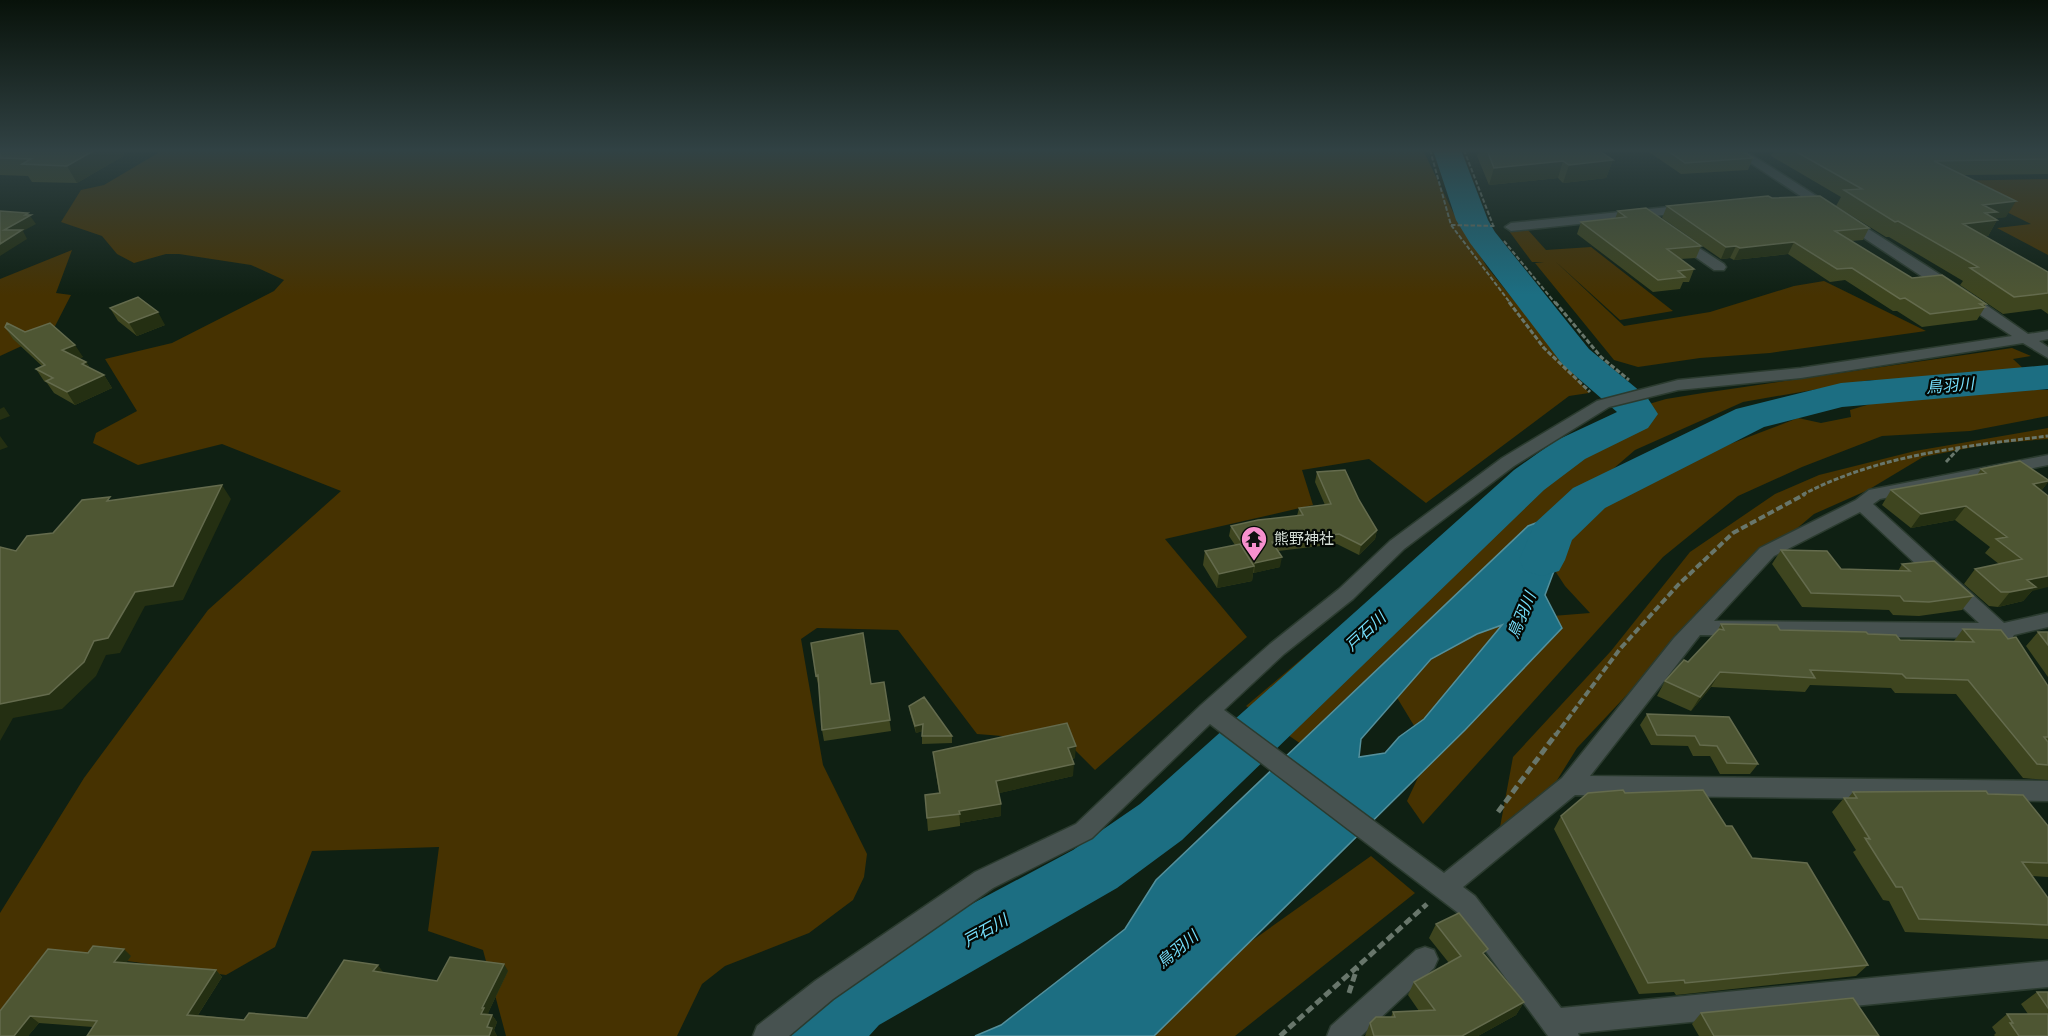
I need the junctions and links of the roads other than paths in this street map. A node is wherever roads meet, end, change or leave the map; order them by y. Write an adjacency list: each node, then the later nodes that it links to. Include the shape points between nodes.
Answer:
1 (1791, 198): 3 (street)
2 (1808, 198): 9 (street)
3 (1783, 199)
4 (1701, 207): 5 (street)
5 (1643, 213): 6 (street); 7 (street)
6 (1511, 227)
7 (1719, 267)
8 (2048, 335): 9 (street)
9 (2029, 341): 10 (street); 19 (street, via 1801,373 1678,384 1607,402 1501,467 1397,545 1346,594 1277,649)
10 (2048, 354)
11 (2048, 460): 12 (street)
12 (2017, 465): 13 (street); 14 (street, via 1875,494)
13 (2040, 480)
14 (1862, 504): 16 (street, via 1767,552); 17 (street)
15 (2048, 620): 17 (street)
16 (1698, 628): 17 (street); 20 (street, via 1681,643)
17 (2000, 631): 18 (street)
18 (2018, 651)
19 (1217, 717): 22 (street); 26 (street, via 1084,831 984,880 824,990)
20 (1570, 786): 21 (street); 22 (street, via 1479,862)
21 (2048, 791)
22 (1436, 880): 25 (street, via 1466,904)
23 (1425, 959): 27 (street)
24 (2048, 974): 25 (street)
25 (1560, 1029)
26 (767, 1036)
27 (1341, 1036)

